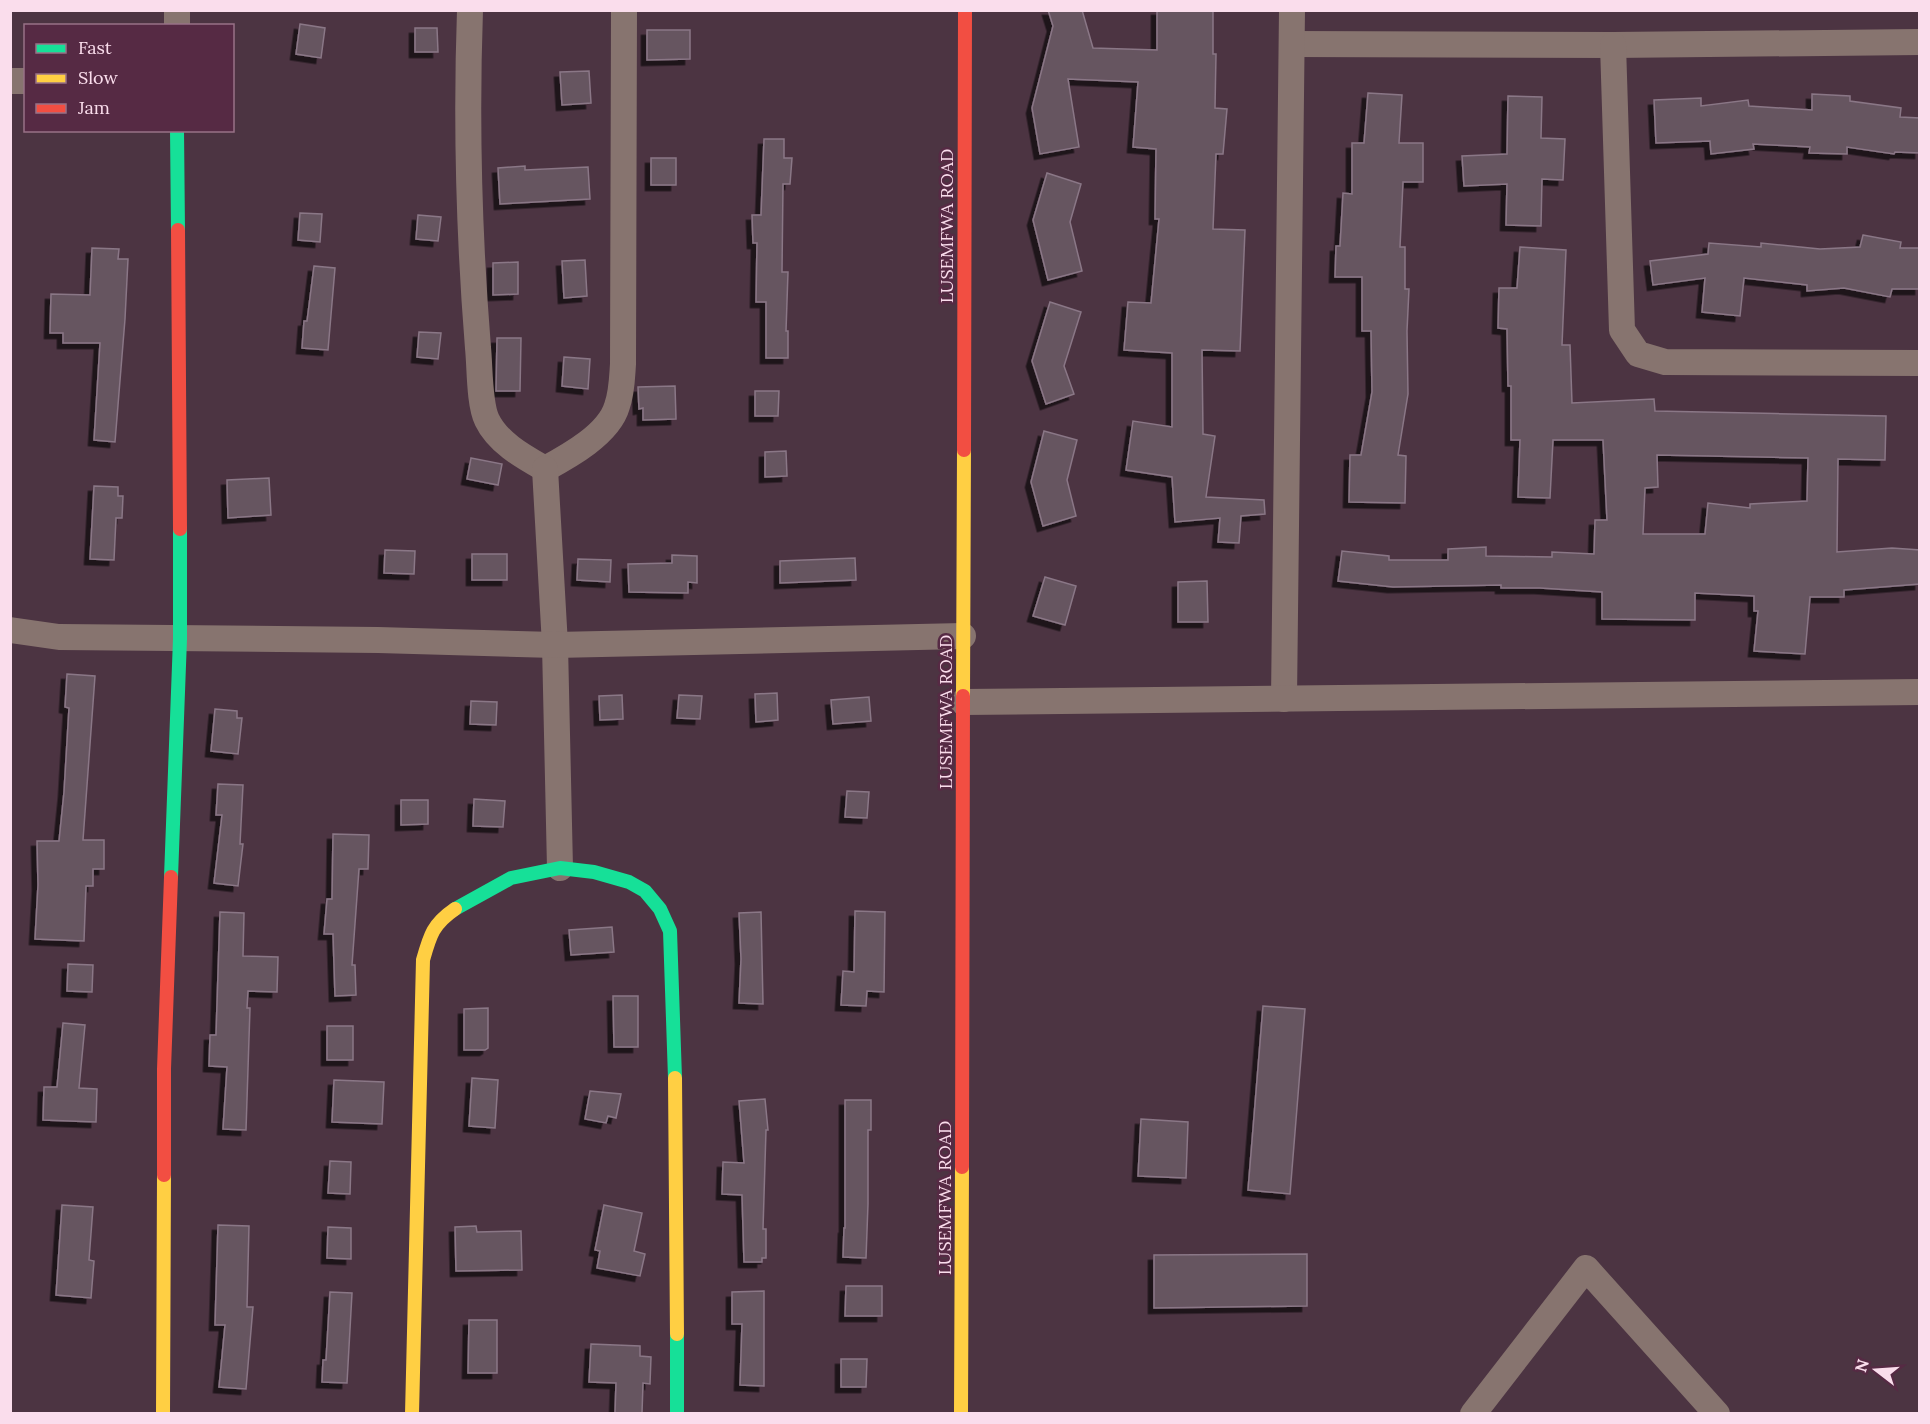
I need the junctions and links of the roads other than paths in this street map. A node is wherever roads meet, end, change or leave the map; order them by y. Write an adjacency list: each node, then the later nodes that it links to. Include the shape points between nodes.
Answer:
1 (470, 10): 10 (street, via 470,186 484,411 495,433)
2 (624, 10): 10 (street, via 621,389 617,408 601,431)
3 (965, 10): 12 (street, LUSEMFWA ROAD)
4 (1293, 10): 6 (street)
5 (1920, 42): 7 (street)
6 (1292, 44): 7 (street); 16 (street)
7 (1613, 45): 9 (street, via 1622,330 1638,354 1665,362)
8 (177, 132): 13 (street)
9 (1920, 363)
10 (545, 469): 14 (street)
11 (10, 630): 13 (street, via 59,637)
12 (963, 636): 14 (street); 17 (street, LUSEMFWA ROAD)
13 (180, 639): 14 (street); 19 (street, via 164,1069)
14 (555, 645): 18 (street)
15 (1920, 692): 16 (street)
16 (1284, 699): 17 (street)
17 (963, 702): 22 (street, LUSEMFWA ROAD)
18 (560, 868): 20 (street, via 511,878 464,902 430,934 422,985); 21 (street, via 594,872 645,891 660,909 670,931 675,1050)
19 (163, 1413)
20 (412, 1413)
21 (676, 1413)
22 (962, 1413)
23 (1473, 1413): 24 (street, via 1586,1268)
24 (1717, 1413)

